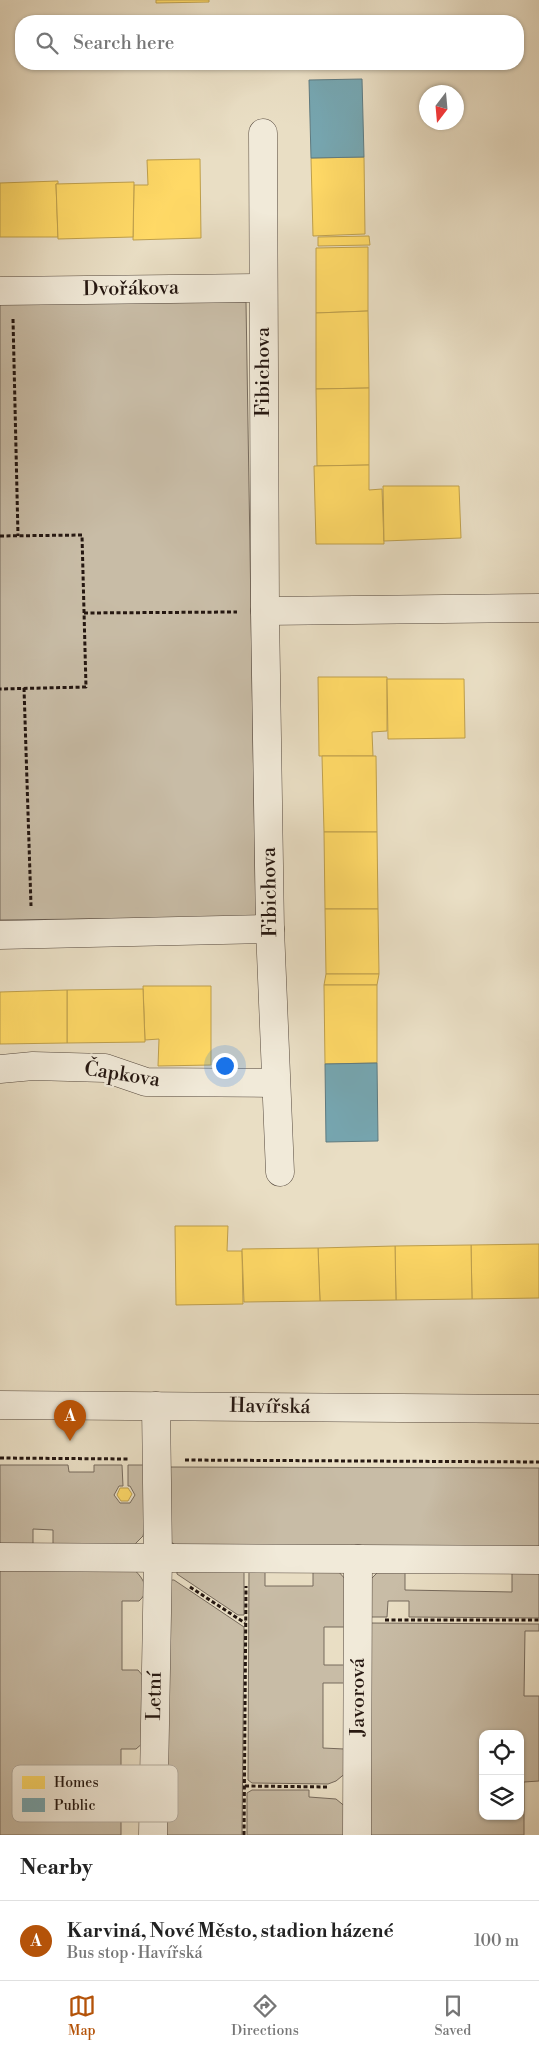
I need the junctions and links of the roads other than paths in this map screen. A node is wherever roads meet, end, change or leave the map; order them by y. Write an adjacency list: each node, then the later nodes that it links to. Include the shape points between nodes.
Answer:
1 (263, 133): 2 (street, Fibichova)
2 (263, 288): 3 (street, Dvořákova); 5 (street, Fibichova)
3 (6, 291)
4 (539, 608): 5 (street)
5 (265, 611): 6 (street, Fibichova)
6 (270, 929): 7 (street); 9 (street, Fibichova)
7 (0, 935)
8 (0, 1069): 9 (street, Čapkova, via 33,1066 105,1068 146,1082)
9 (275, 1083): 10 (street, Fibichova)
10 (280, 1172)
11 (0, 1404): 12 (street, Havířská)
12 (156, 1406): 13 (street, Havířská); 15 (street, Letní)
13 (539, 1409)
14 (0, 1557): 15 (street)
15 (158, 1558): 16 (street); 18 (street, Letní)
16 (358, 1559): 17 (street); 21 (street, Javorová)
17 (539, 1560)
18 (154, 1765)
19 (153, 1822): 20 (street, Letní)
20 (153, 1835)
21 (357, 1835)

